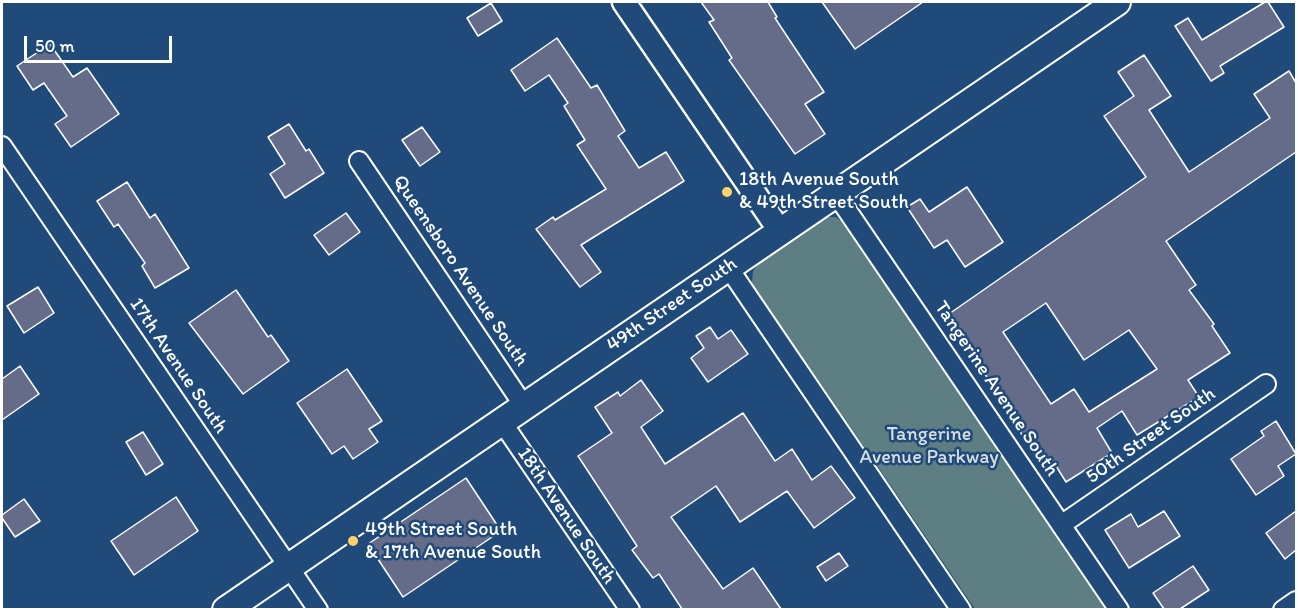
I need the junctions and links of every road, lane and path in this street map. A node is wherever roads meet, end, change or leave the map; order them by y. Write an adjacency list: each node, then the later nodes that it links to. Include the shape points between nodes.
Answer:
1 (624, 2): 6 (street)
2 (1118, 2): 5 (main road, 49th Street South)
3 (2, 146): 12 (street, 17th Avenue South)
4 (359, 161): 9 (street, Queensboro Avenue South)
5 (836, 194): 6 (main road, 49th Street South); 11 (street, Tangerine Avenue South)
6 (780, 231): 7 (main road, 49th Street South)
7 (728, 267): 9 (main road, 49th Street South); 17 (street)
8 (1266, 384): 11 (street, 50th Street South)
9 (524, 406): 10 (main road, 49th Street South)
10 (502, 422): 12 (main road, 49th Street South); 16 (street, 18th Avenue South)
11 (1061, 525): 18 (street, Tangerine Avenue South)
12 (289, 567): 14 (main road, 49th Street South); 15 (street, 17th Avenue South)
13 (1296, 601): 19 (street)
14 (226, 609)
15 (318, 609)
16 (630, 609)
17 (961, 609)
18 (1119, 609)
19 (1283, 609)

